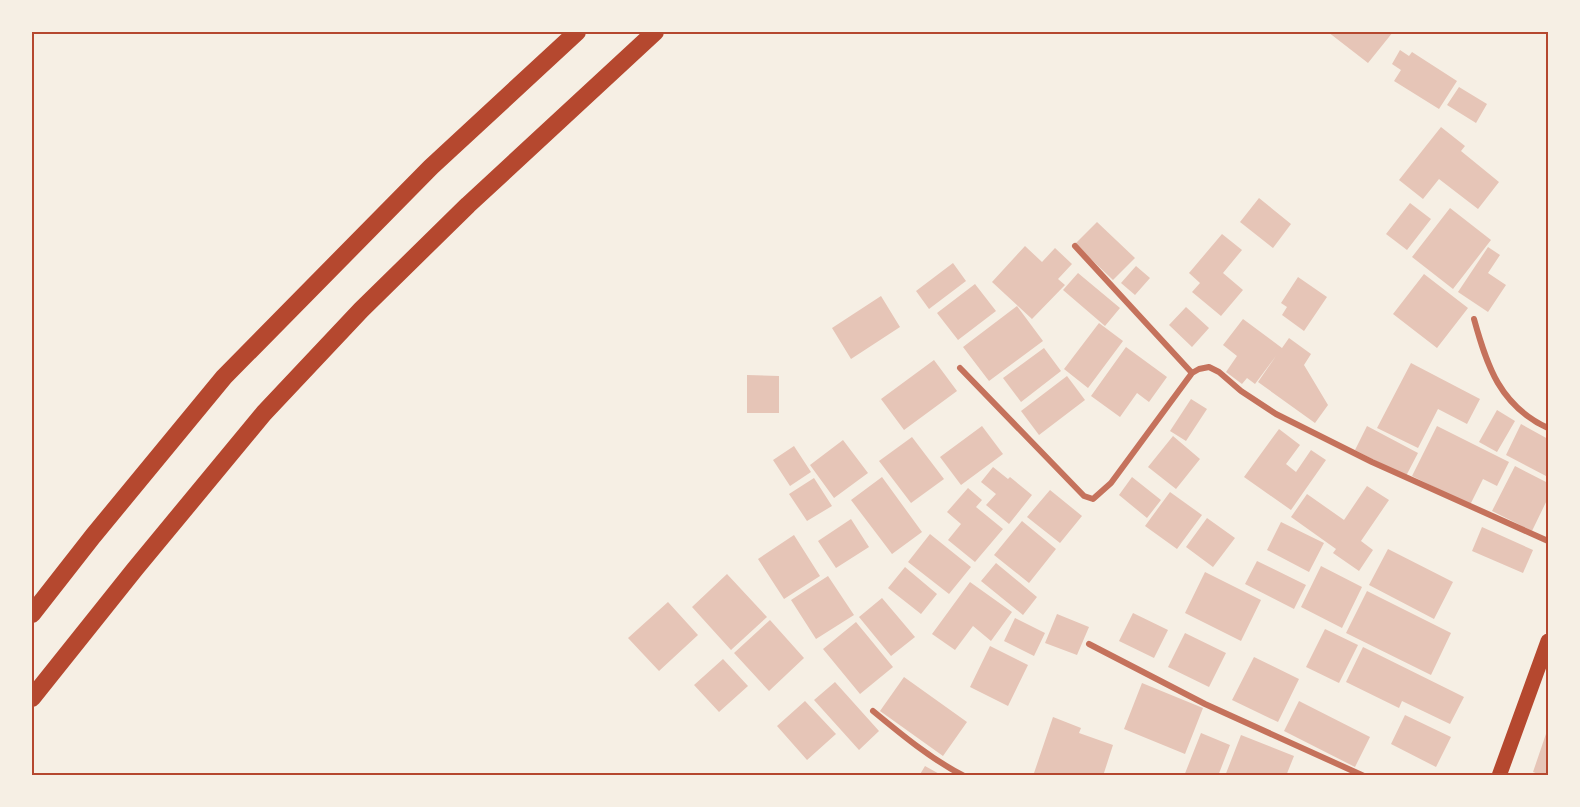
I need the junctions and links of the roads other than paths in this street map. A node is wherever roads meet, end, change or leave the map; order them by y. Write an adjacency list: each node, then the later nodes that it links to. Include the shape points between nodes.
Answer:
1 (577, 32): 9 (highway, via 431,167 224,377)
2 (656, 32): 12 (highway, via 460,213 264,413)
3 (1075, 246): 6 (street)
4 (1474, 319): 7 (street, via 1486,361 1505,396)
5 (960, 368): 6 (street, via 1084,496 1093,499 1111,483)
6 (1192, 373): 8 (street, via 1209,367 1276,414)
7 (1548, 428)
8 (1548, 541)
9 (32, 614)
10 (1548, 641): 16 (main road)
11 (1089, 644): 15 (street, via 1205,704)
12 (32, 698)
13 (873, 711): 14 (street)
14 (964, 776)
15 (1364, 776)
16 (1499, 776)

